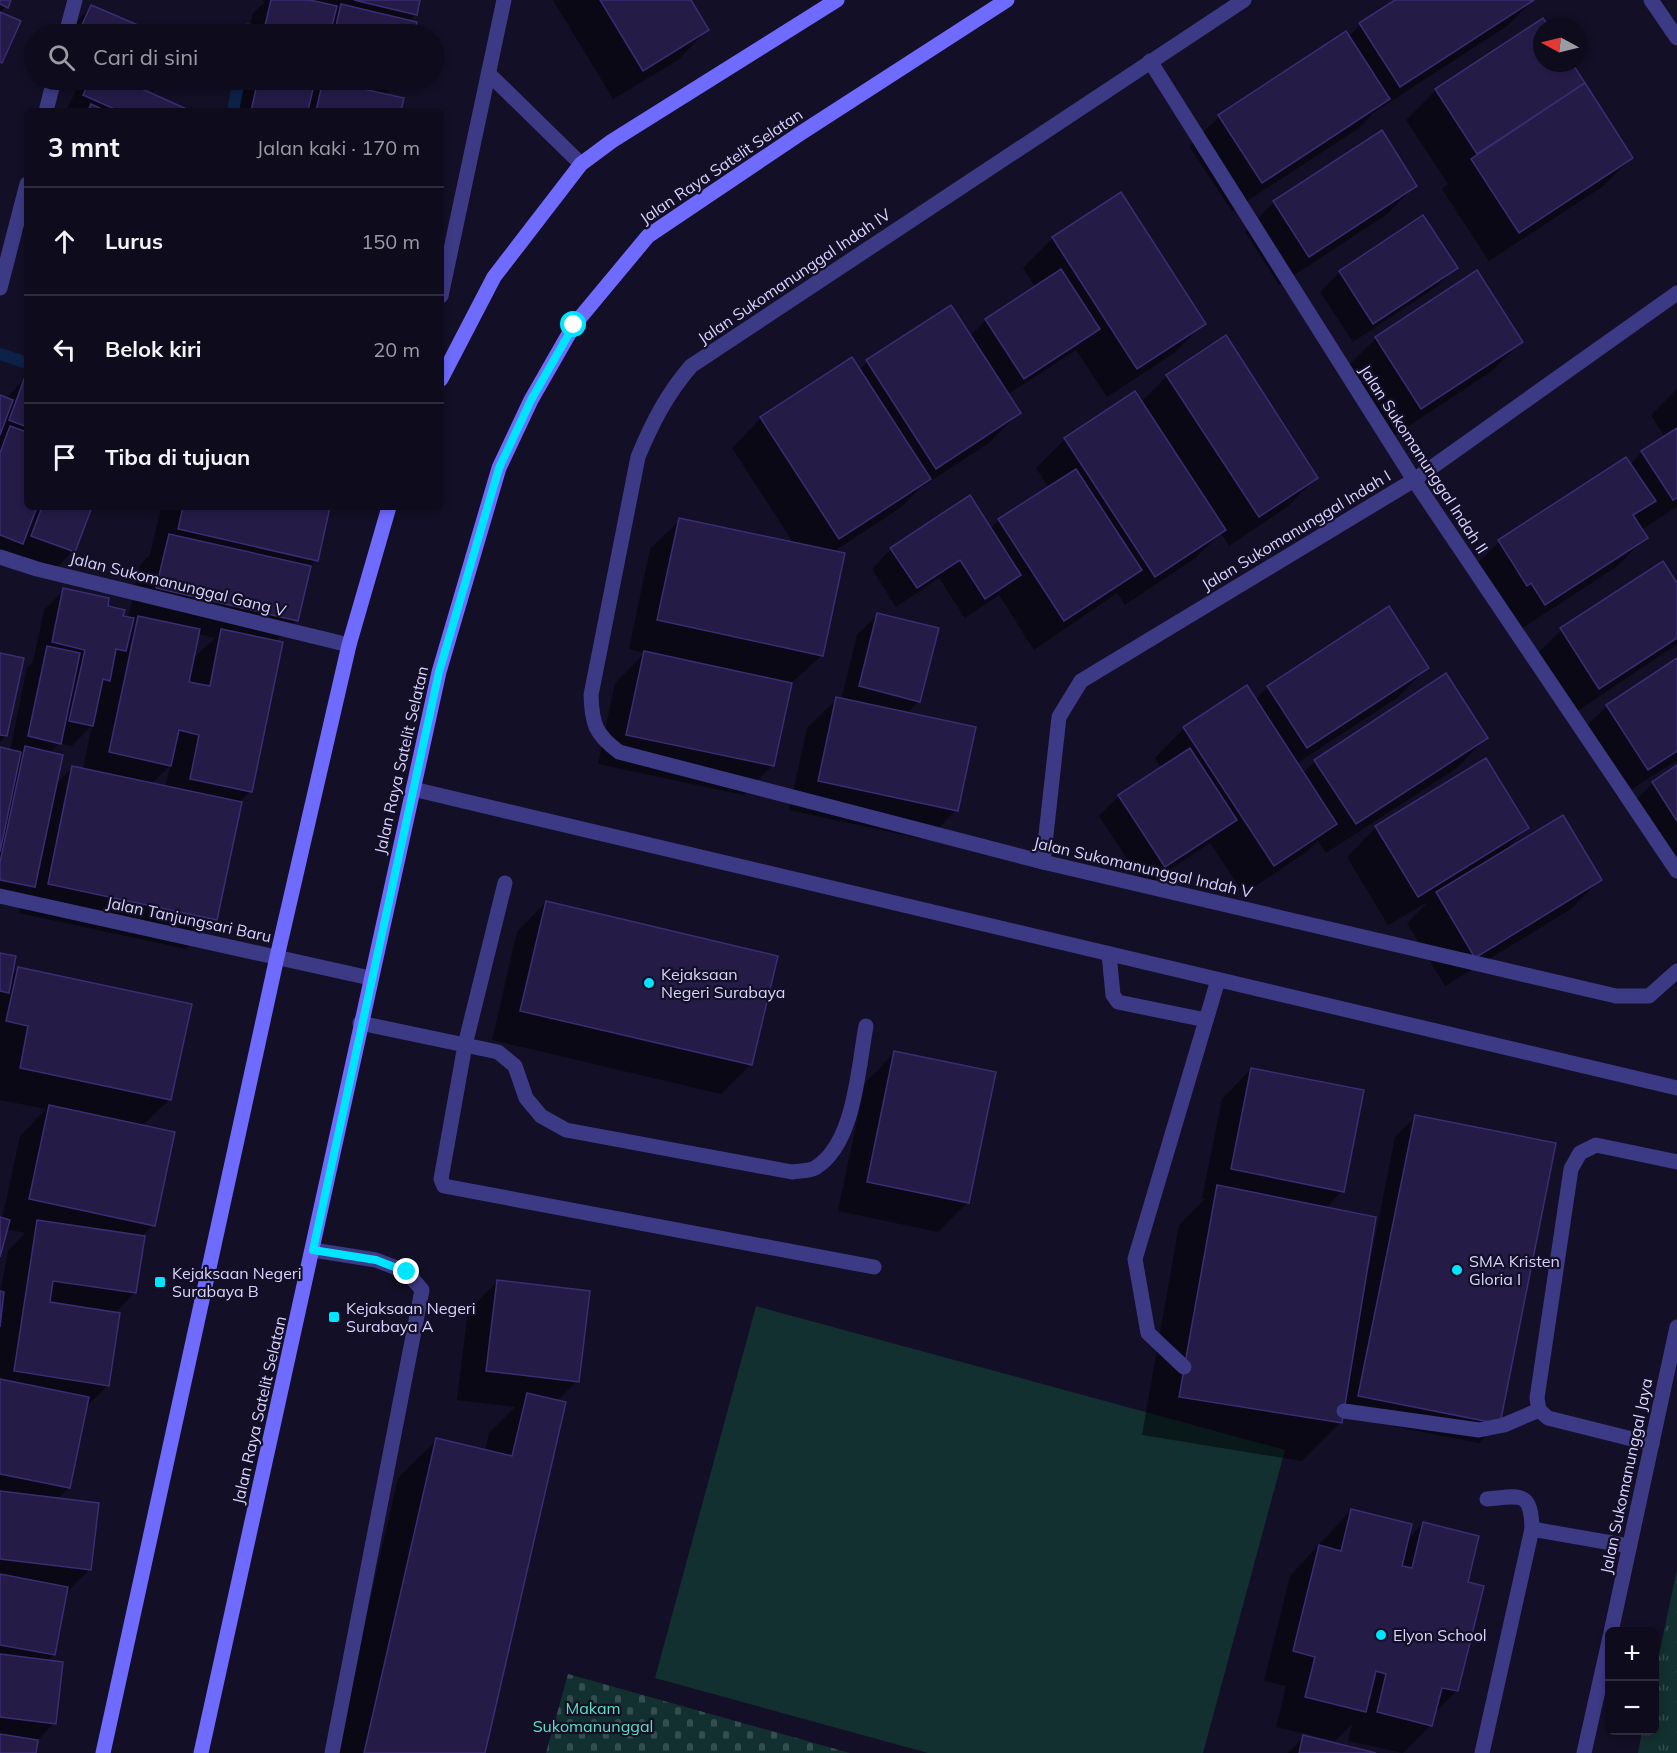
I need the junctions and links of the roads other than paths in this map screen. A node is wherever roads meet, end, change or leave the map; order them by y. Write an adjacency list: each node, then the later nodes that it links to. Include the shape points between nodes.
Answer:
1 (75, 0): 7 (street)
2 (504, 0): 10 (street)
3 (837, 0): 13 (main road)
4 (1007, 0): 24 (main road, Jalan Raya Satelit Selatan, via 648,236 574,325 531,400 499,468 439,672)
5 (1244, 0): 9 (street, Jalan Sukomanunggal Indah IV)
6 (1652, 0): 8 (street)
7 (69, 24)
8 (1677, 38)
9 (1150, 61): 19 (street, Jalan Sukomanunggal Indah II); 23 (street, Jalan Sukomanunggal Indah IV, via 691,366 671,389 638,457 591,695 592,716)
10 (490, 75): 13 (street); 15 (street)
11 (51, 90): 12 (street)
12 (47, 108)
13 (581, 164): 18 (main road, via 494,276)
14 (24, 196): 16 (street)
15 (444, 282)
16 (0, 288)
17 (1677, 293): 19 (street, Jalan Sukomanunggal Indah I)
18 (444, 372)
19 (1414, 480): 25 (street, Jalan Sukomanunggal Indah I, via 1081,681 1059,717); 26 (street, Jalan Sukomanunggal Indah II)
20 (388, 510): 22 (main road)
21 (0, 557): 22 (street, Jalan Sukomanunggal Gang V)
22 (349, 645): 30 (main road)
23 (600, 738): 25 (street, Jalan Sukomanunggal Indah V, via 619,752)
24 (412, 789): 29 (street); 32 (main road, Jalan Raya Satelit Selatan)
25 (1043, 862): 31 (street, Jalan Sukomanunggal Indah V, via 1616,996 1649,996)
26 (1677, 871)
27 (505, 883): 37 (street)
28 (0, 896): 30 (street, Jalan Tanjungsari Baru)
29 (1109, 954): 33 (street); 34 (street, via 1113,995 1118,1002)
30 (277, 957): 32 (street, Jalan Tanjungsari Baru); 52 (main road)
31 (1677, 972)
32 (370, 978): 35 (main road, Jalan Raya Satelit Selatan)
33 (1218, 980): 34 (street); 38 (street)
34 (1206, 1020): 43 (street, via 1136,1259 1148,1333)
35 (360, 1023): 37 (street); 40 (main road, Jalan Raya Satelit Selatan)
36 (866, 1026): 37 (street, via 849,1118 832,1152 813,1169 792,1172 566,1130 541,1116 526,1098 515,1066 498,1052)
37 (465, 1046): 41 (street, via 441,1179 444,1186)
38 (1677, 1088)
39 (1677, 1162): 44 (street, via 1596,1145 1580,1153 1571,1168 1537,1398)
40 (313, 1250): 53 (main road, Jalan Raya Satelit Selatan); 54 (street, via 376,1260 407,1272 422,1290)
41 (874, 1267)
42 (1677, 1328): 46 (street, Jalan Sukomanunggal Jaya)
43 (1184, 1367)
44 (1539, 1410): 45 (street, via 1504,1425 1479,1430); 46 (street, via 1548,1418)
45 (1344, 1411)
46 (1652, 1444): 49 (street, Jalan Sukomanunggal Jaya)
47 (1487, 1499): 48 (street, via 1521,1496 1531,1509)
48 (1532, 1529): 49 (street); 55 (street)
49 (1629, 1546): 50 (street, Jalan Sukomanunggal Jaya)
50 (1612, 1627)
51 (1605, 1659): 56 (street)
52 (103, 1753)
53 (201, 1753)
54 (332, 1753)
55 (1482, 1753)
56 (1584, 1753)

